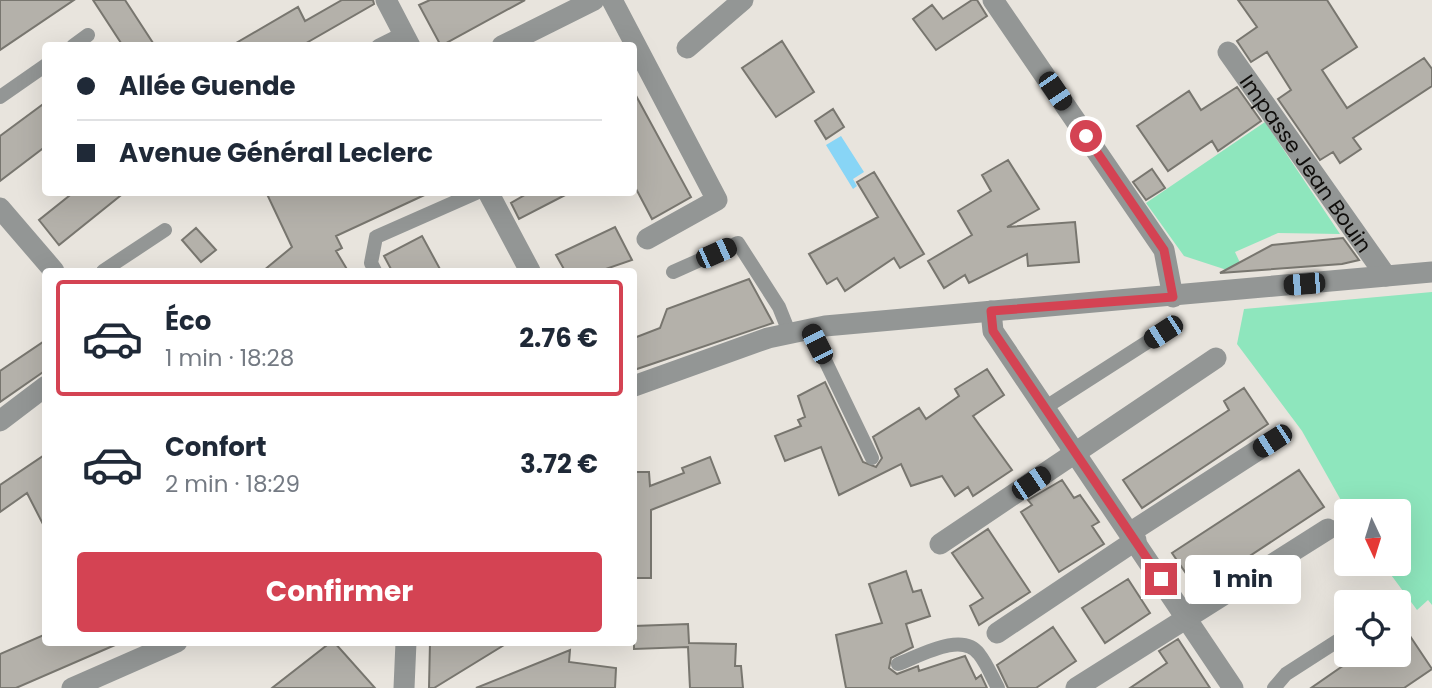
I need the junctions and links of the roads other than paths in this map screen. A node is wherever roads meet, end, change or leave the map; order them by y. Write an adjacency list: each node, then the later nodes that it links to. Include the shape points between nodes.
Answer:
1 (386, 0): 7 (street)
2 (594, 0): 9 (street)
3 (612, 0): 10 (street)
4 (743, 0): 12 (street)
5 (993, 0): 28 (street, via 1164,250)
6 (88, 35): 8 (lane)
7 (407, 39)
8 (78, 42)
9 (510, 42)
10 (634, 42)
11 (637, 48): 20 (street, via 717,200)
12 (687, 48)
13 (1228, 52): 27 (street, Impasse Jean Bouin)
14 (42, 68): 15 (lane)
15 (0, 97)
16 (469, 196): 23 (lane, via 376,237)
17 (490, 196): 24 (street)
18 (0, 208): 21 (street)
19 (165, 230): 22 (lane)
20 (647, 239)
21 (51, 268)
22 (108, 268)
23 (373, 268)
24 (528, 268)
25 (673, 272): 30 (lane, via 738,243)
26 (1432, 272): 27 (street)
27 (1386, 276): 28 (street)
28 (1173, 297): 29 (street)
29 (991, 311): 30 (street); 35 (street, via 993,331)
30 (799, 330): 33 (street); 39 (lane)
31 (1163, 332): 35 (lane)
32 (1216, 358): 38 (street)
33 (637, 385)
34 (42, 389): 36 (street)
35 (1046, 407): 38 (street)
36 (0, 421)
37 (1272, 441): 41 (street)
38 (1076, 452): 41 (street); 42 (street)
39 (872, 458)
40 (1328, 529): 43 (street)
41 (1133, 536): 43 (street); 44 (street)
42 (940, 544)
43 (1187, 618): 52 (street); 53 (street)
44 (997, 633)
45 (1334, 643): 54 (lane, via 1286,674)
46 (168, 646): 49 (street)
47 (406, 646): 50 (street)
48 (898, 664): 51 (lane, via 956,644 969,645)
49 (72, 688)
50 (404, 688)
51 (998, 688)
52 (1076, 688)
53 (1233, 688)
54 (1275, 688)

